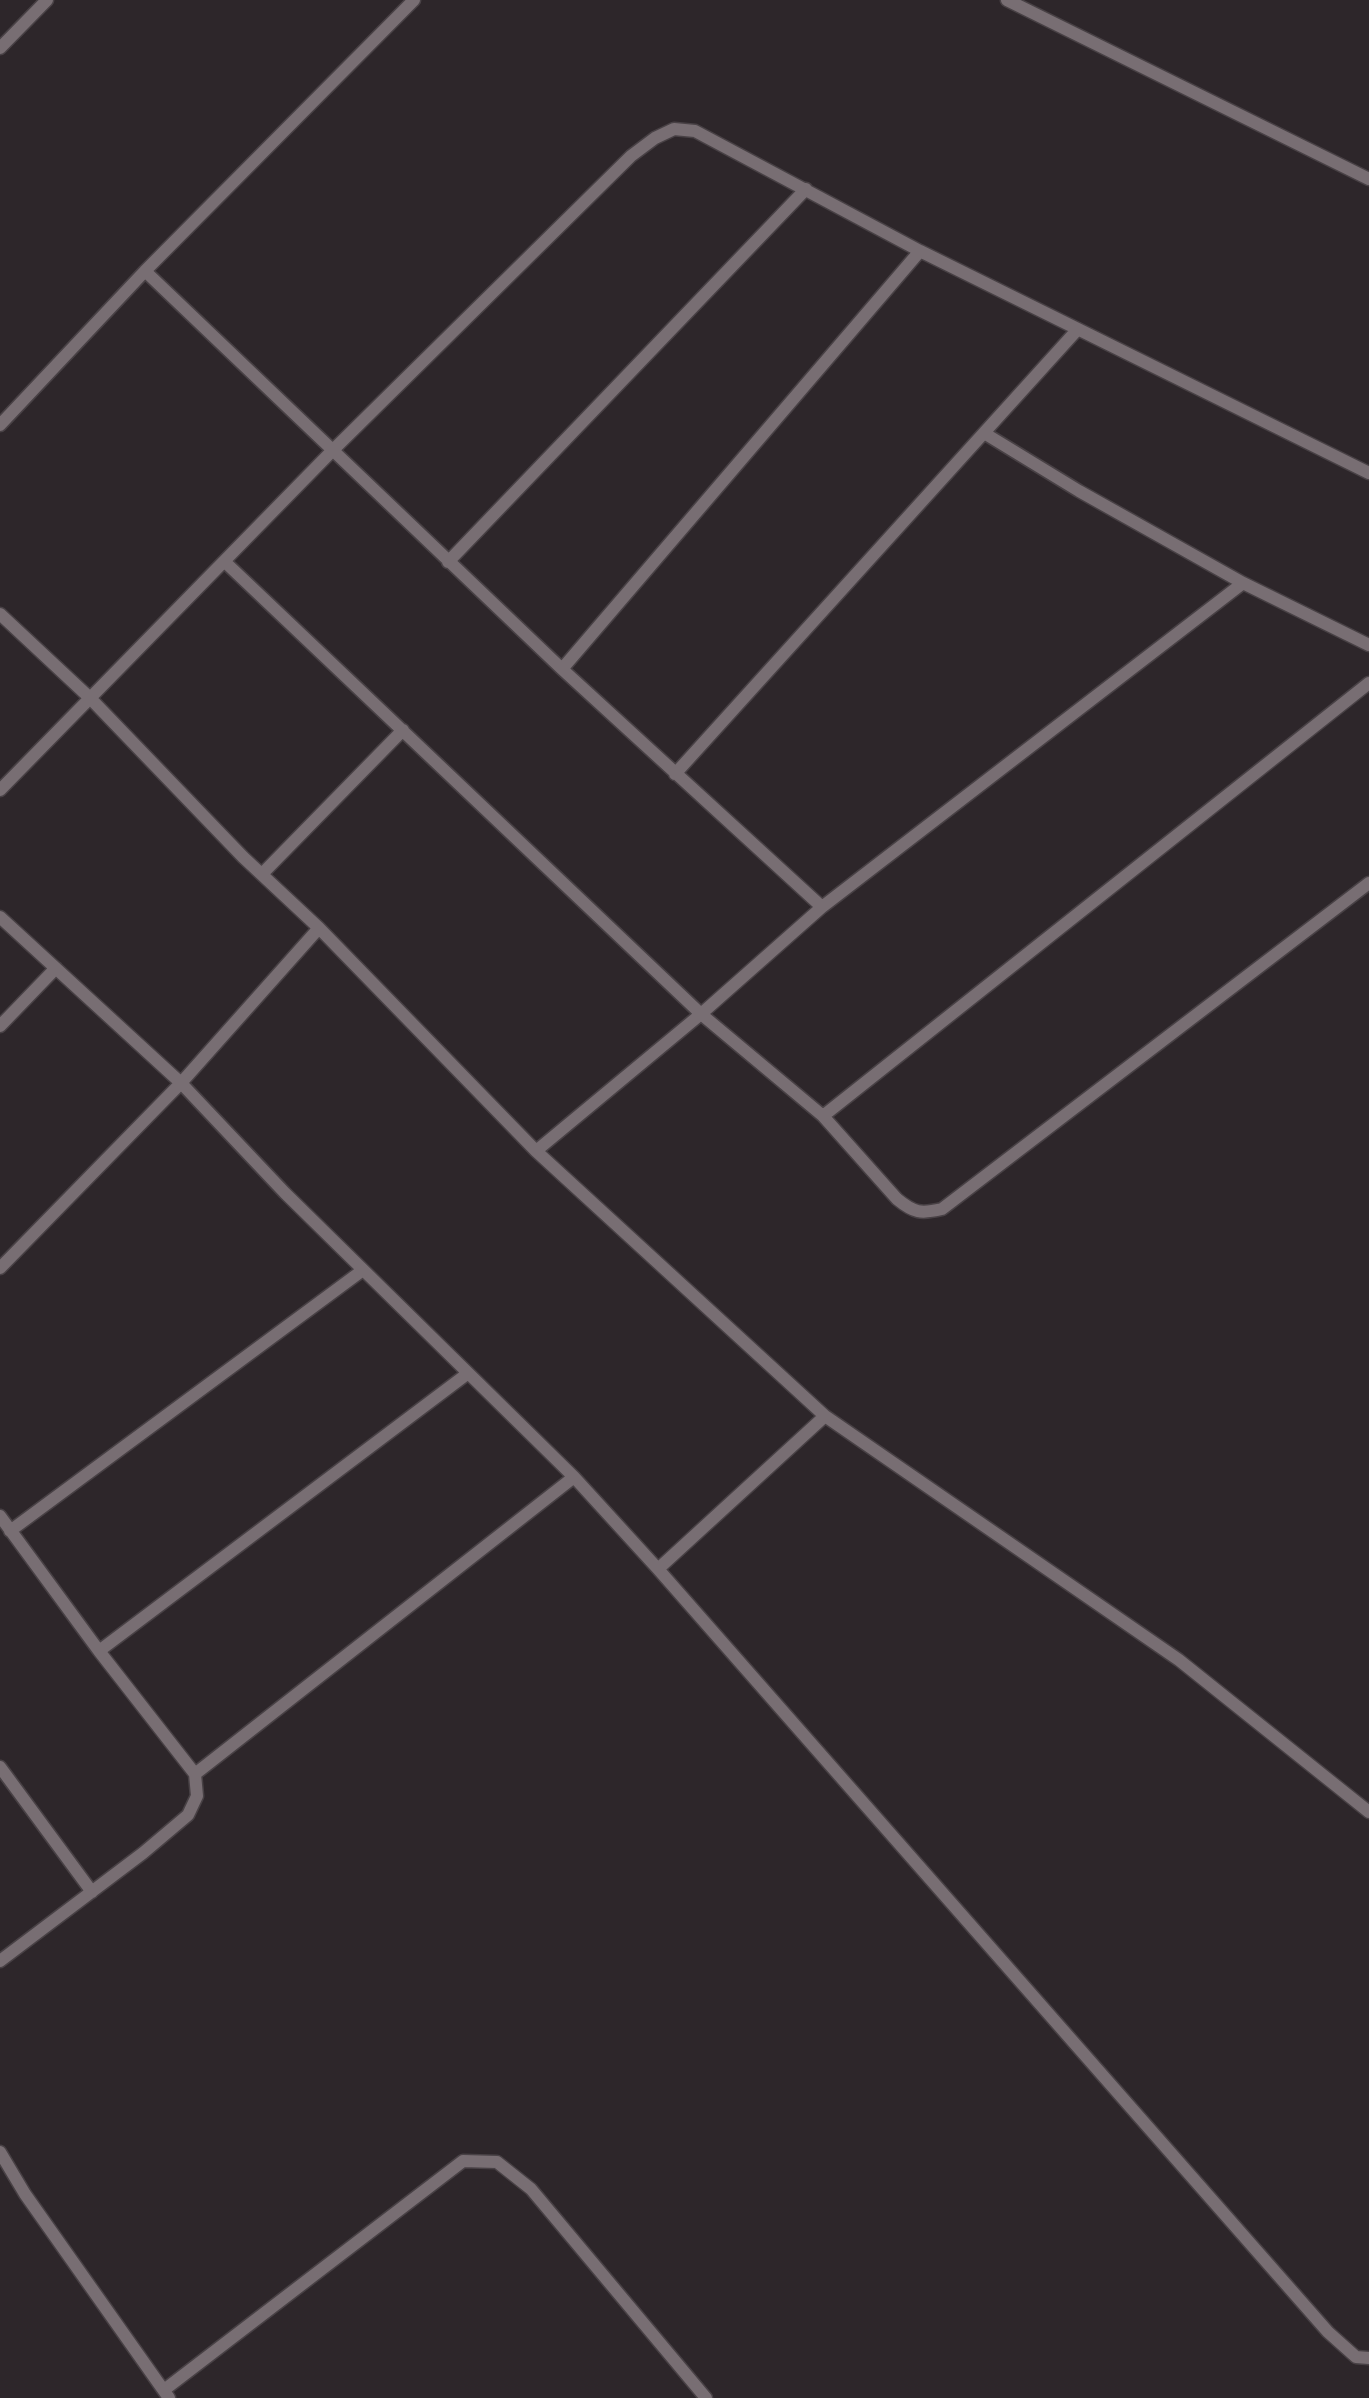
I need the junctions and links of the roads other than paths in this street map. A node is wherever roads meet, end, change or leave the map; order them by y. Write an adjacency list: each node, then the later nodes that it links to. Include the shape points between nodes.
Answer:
1 (47, 0): 4 (street)
2 (414, 0): 8 (street)
3 (1007, 0): 5 (street)
4 (0, 48)
5 (1369, 179)
6 (806, 189): 7 (street); 12 (street, via 695,131 674,129 655,138 631,156); 15 (street)
7 (920, 251): 9 (street); 19 (street)
8 (145, 271): 10 (street); 12 (street)
9 (1078, 329): 11 (street); 13 (street)
10 (0, 425)
11 (984, 433): 16 (street); 23 (street)
12 (332, 451): 14 (street); 15 (street)
13 (1369, 473)
14 (225, 562): 21 (street); 22 (street)
15 (448, 562): 19 (street)
16 (1244, 583): 18 (street); 27 (street)
17 (0, 614): 21 (street)
18 (1369, 644)
19 (562, 670): 23 (street)
20 (1369, 683): 34 (street)
21 (90, 698): 24 (street); 25 (street)
22 (403, 730): 25 (street); 31 (street)
23 (675, 774): 27 (street)
24 (0, 790)
25 (262, 874): 29 (street)
26 (1369, 883): 34 (street, via 942,1208 924,1214 907,1208)
27 (822, 906): 31 (street)
28 (0, 917): 30 (street)
29 (320, 928): 33 (street); 35 (street)
30 (56, 968): 32 (street); 33 (street)
31 (701, 1014): 34 (street); 35 (street)
32 (0, 1026)
33 (181, 1083): 36 (street); 37 (street)
34 (823, 1116)
35 (536, 1151): 39 (street)
36 (0, 1268)
37 (363, 1270): 38 (street); 42 (street)
38 (467, 1374): 40 (street); 44 (street)
39 (825, 1416): 43 (street); 47 (street, via 1180,1660)
40 (574, 1477): 43 (street); 46 (street)
41 (0, 1516): 42 (street)
42 (10, 1531): 44 (street)
43 (658, 1569): 51 (street, via 1328,2332 1356,2357)
44 (99, 1651): 46 (street)
45 (0, 1767): 48 (street)
46 (195, 1774): 48 (street, via 197,1796 188,1815)
47 (1369, 1812)
48 (92, 1892): 49 (street)
49 (0, 1962)
50 (0, 2152): 52 (street, via 25,2194)
51 (1369, 2358)
52 (166, 2394): 53 (street, via 463,2161 497,2162 531,2189)
53 (706, 2398)

